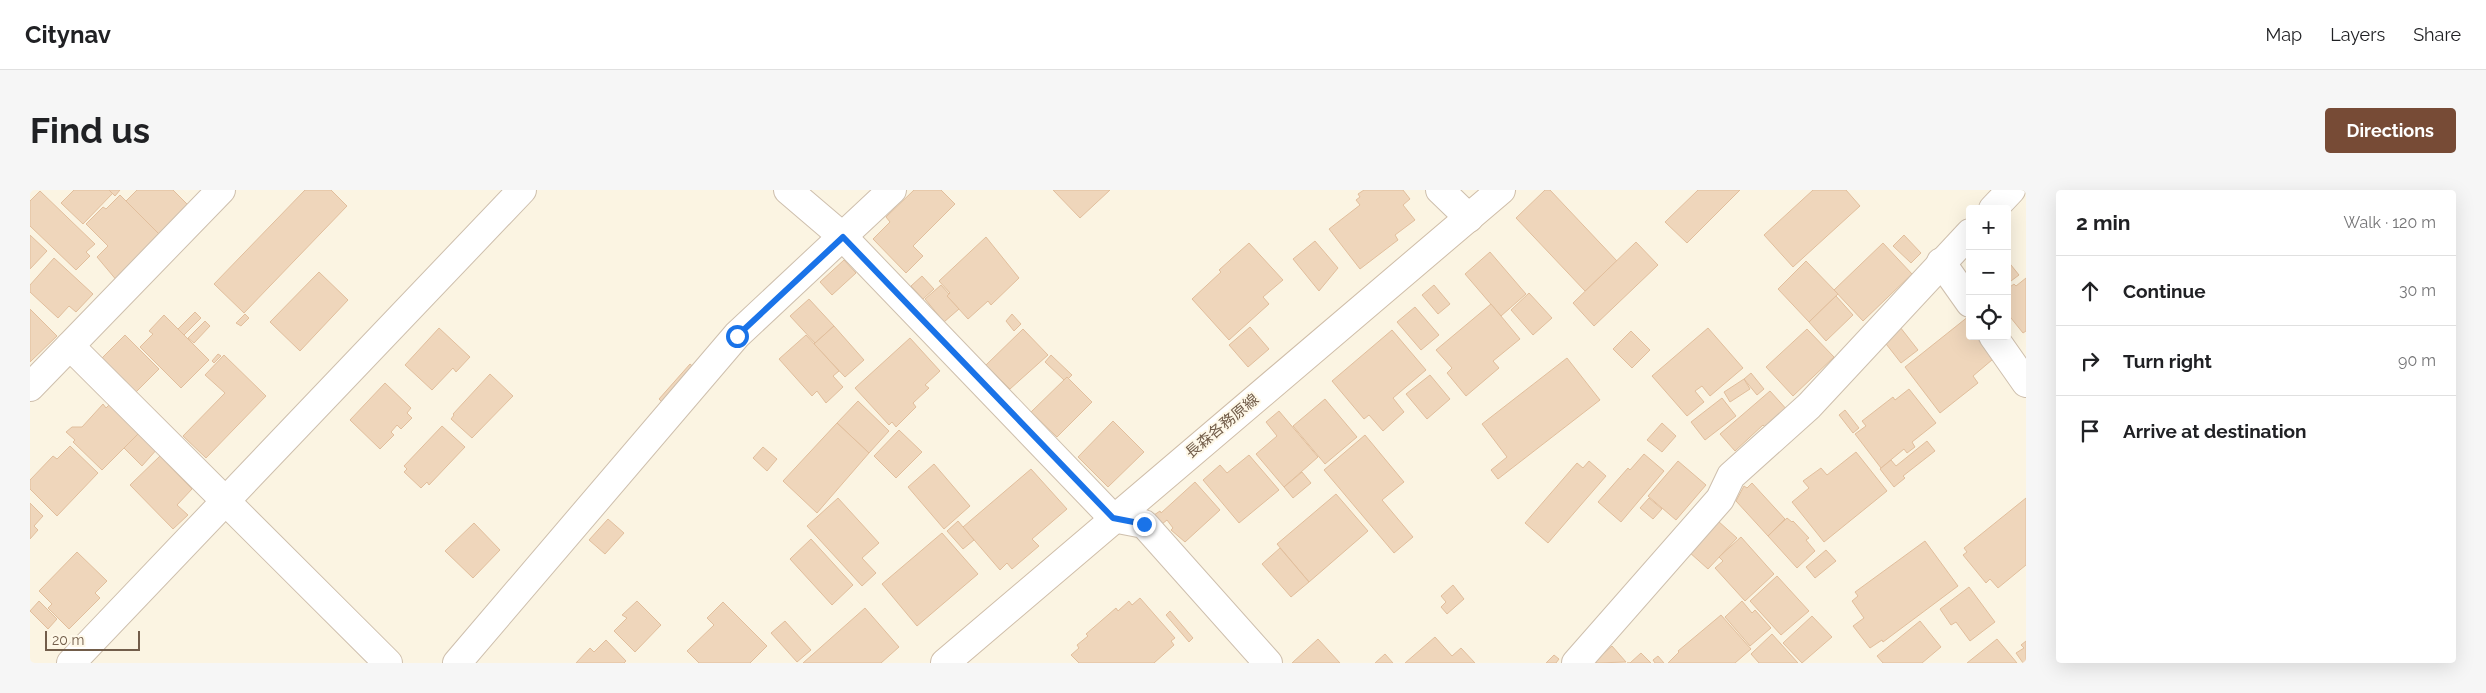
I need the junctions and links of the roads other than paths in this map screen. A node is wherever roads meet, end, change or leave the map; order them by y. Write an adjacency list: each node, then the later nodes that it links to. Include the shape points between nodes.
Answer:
1 (221, 190): 15 (street)
2 (522, 190): 18 (street)
3 (788, 190): 10 (street)
4 (892, 190): 10 (street)
5 (1440, 190): 9 (street)
6 (1501, 190): 9 (street, 長森各務原線)
7 (2011, 190): 8 (street)
8 (1997, 205)
9 (1468, 218): 19 (street, 長森各務原線)
10 (843, 237): 19 (street); 22 (street, via 737,336)
11 (1966, 237): 12 (street)
12 (1941, 262): 13 (street); 25 (street, via 1809,406 1731,476 1720,499)
13 (1966, 298)
14 (1996, 340): 16 (street)
15 (70, 346): 17 (street); 18 (street)
16 (2026, 383)
17 (30, 387)
18 (227, 500): 20 (street); 21 (street)
19 (1113, 518): 23 (street, 長森各務原線); 24 (street, via 1144,524)
20 (71, 663)
21 (388, 663)
22 (457, 663)
23 (945, 663)
24 (1268, 663)
25 (1576, 663)

